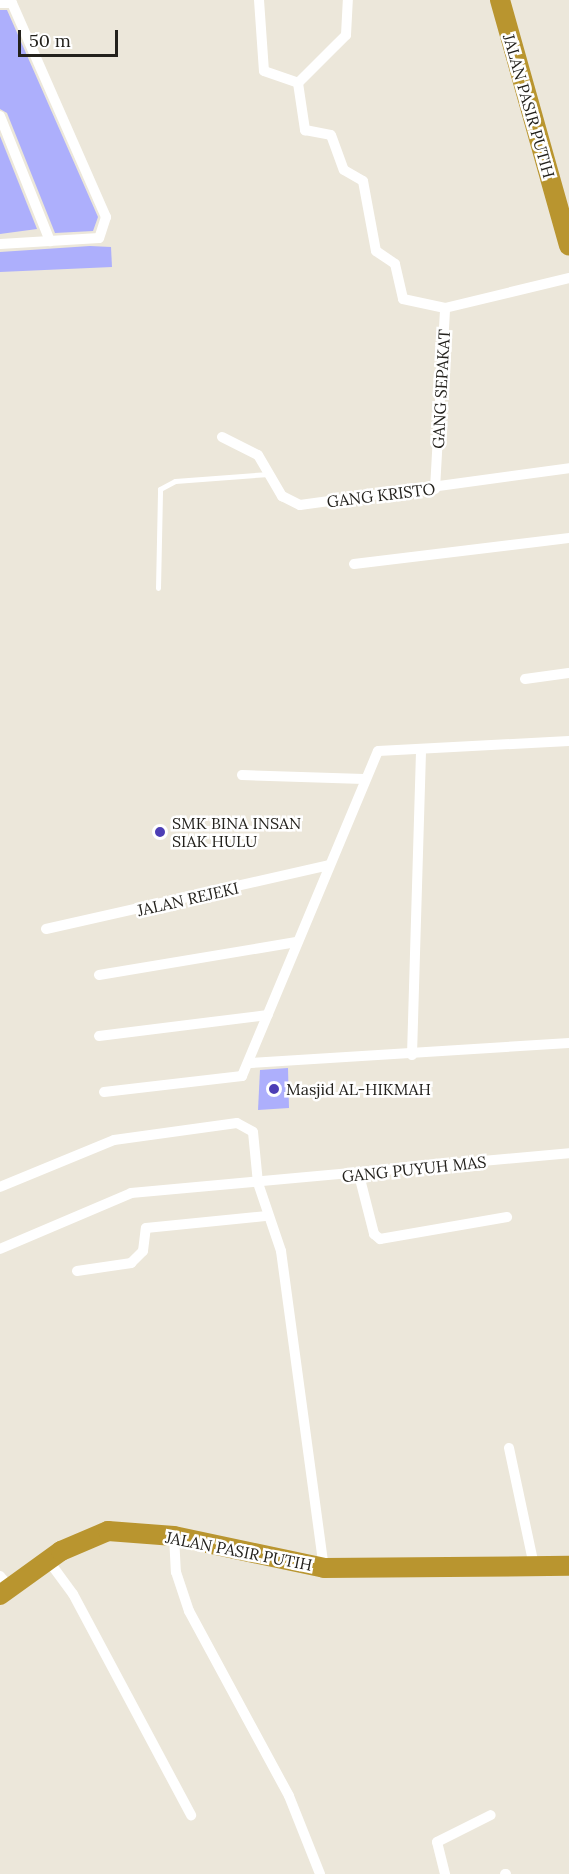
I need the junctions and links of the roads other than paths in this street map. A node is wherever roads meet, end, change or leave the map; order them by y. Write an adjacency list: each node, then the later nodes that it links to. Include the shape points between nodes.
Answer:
1 (259, 0): 5 (street, via 264,71)
2 (348, 0): 5 (street, via 345,35)
3 (500, 0): 9 (highway, JALAN PASIR PUTIH)
4 (0, 3): 7 (street, via 12,3 106,218 99,238)
5 (298, 83): 11 (street, via 305,130 331,135 344,170 363,181 376,251 395,264 403,299)
6 (0, 116): 7 (street)
7 (50, 241): 8 (street)
8 (0, 244)
9 (569, 246)
10 (569, 278): 11 (street, GANG SEPAKAT)
11 (445, 308): 15 (street, GANG SEPAKAT)
12 (222, 437): 14 (street, GANG KRISTO, via 256,453)
13 (569, 468): 15 (street, GANG KRISTO)
14 (269, 474): 15 (street, GANG KRISTO, via 282,496 300,505); 18 (lane, via 175,481 160,489)
15 (435, 489)
16 (569, 538): 17 (street)
17 (354, 564)
18 (158, 588)
19 (569, 674): 20 (street)
20 (525, 679)
21 (569, 741): 22 (street)
22 (421, 750): 24 (street, via 378,751); 32 (street)
23 (242, 775): 24 (street)
24 (364, 779): 25 (street)
25 (329, 865): 26 (street, JALAN REJEKI); 27 (street)
26 (46, 929)
27 (296, 942): 28 (street); 29 (street)
28 (99, 975)
29 (268, 1015): 30 (street); 33 (street)
30 (99, 1036)
31 (569, 1043): 32 (street)
32 (412, 1055): 33 (street)
33 (251, 1063): 34 (street, via 237,1078)
34 (105, 1092)
35 (569, 1153): 36 (street, GANG PUYUH MAS)
36 (359, 1175): 37 (street, GANG PUYUH MAS); 40 (street, via 374,1234 380,1239)
37 (258, 1183): 38 (street, via 253,1132 237,1123 114,1140); 39 (street); 41 (street, GANG PUYUH MAS, via 131,1193)
38 (0, 1187)
39 (267, 1216): 42 (street, via 146,1228 143,1251 131,1263); 48 (street, via 281,1251)
40 (507, 1217)
41 (0, 1249)
42 (77, 1271)
43 (509, 1448): 46 (street)
44 (174, 1536): 45 (highway, JALAN PASIR PUTIH, via 108,1531); 48 (highway, JALAN PASIR PUTIH); 52 (street, via 176,1572 189,1611 289,1796)
45 (48, 1560): 49 (highway, JALAN PASIR PUTIH); 50 (street, via 73,1594)
46 (534, 1566): 47 (highway, JALAN PASIR PUTIH); 48 (highway, JALAN PASIR PUTIH)
47 (569, 1566)
48 (324, 1568)
49 (3, 1587)
50 (191, 1815)
51 (491, 1815): 53 (street, via 437,1842)
52 (320, 1874)
53 (445, 1874)

